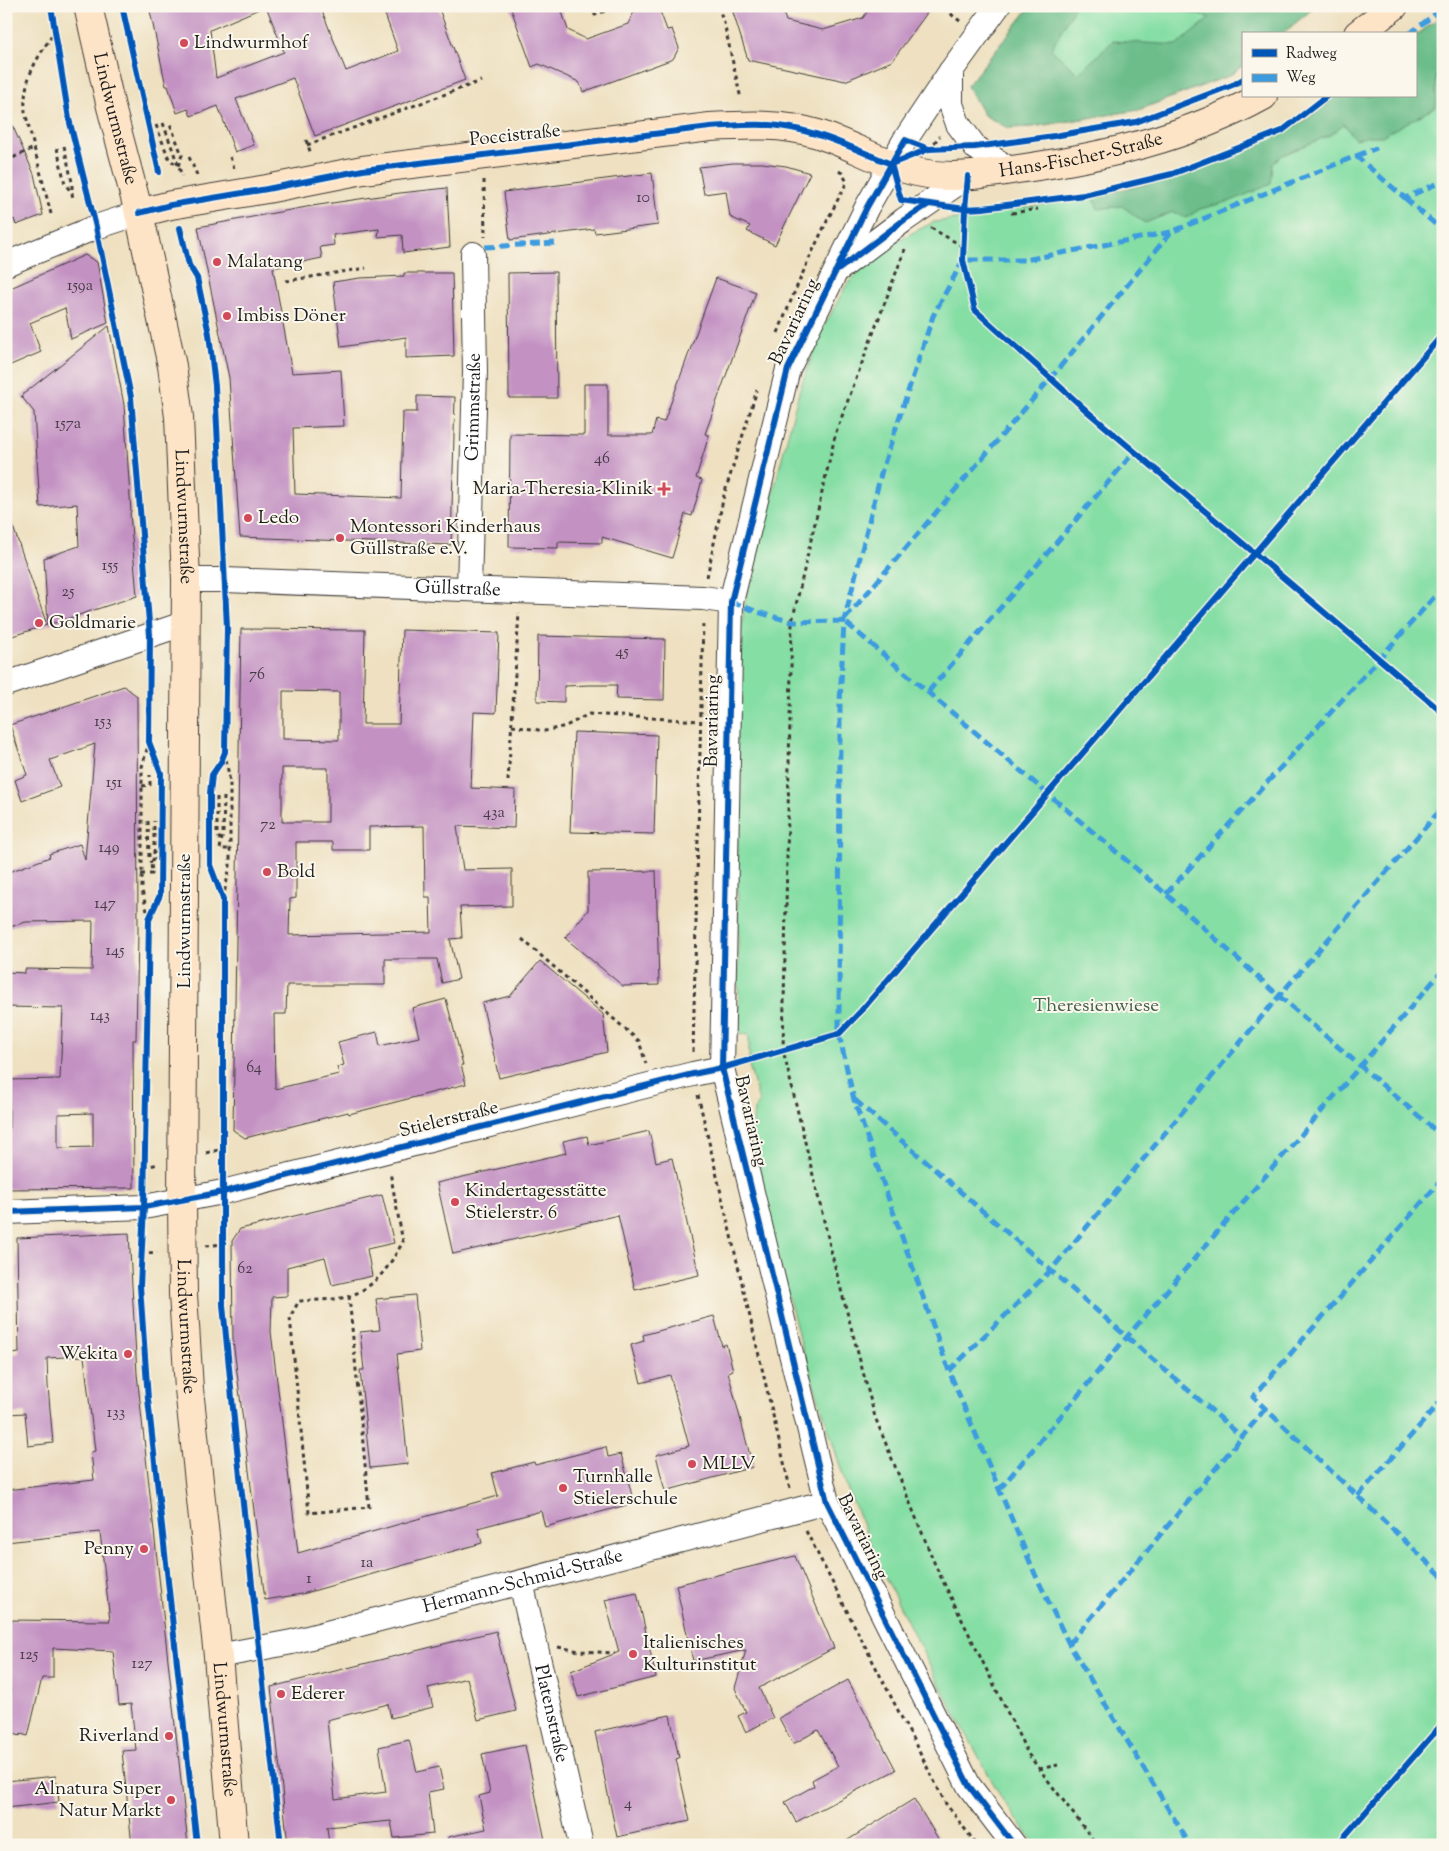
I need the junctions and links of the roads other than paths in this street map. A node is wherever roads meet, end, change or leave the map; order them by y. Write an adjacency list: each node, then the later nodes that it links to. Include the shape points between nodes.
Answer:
1 (998, 6): 5 (street, Bavariaring)
2 (1394, 6): 4 (main road)
3 (88, 8): 10 (main road, Lindwurmstraße)
4 (1361, 32)
5 (951, 71): 7 (street, Bavariaring); 8 (street, via 950,104 958,124 975,146)
6 (1259, 98): 8 (main road, Hans-Fischer-Straße, via 1216,119 1124,150)
7 (891, 164): 9 (main road, Hans-Fischer-Straße, via 939,176); 10 (main road, Poccistraße, via 817,134 777,126 710,127 362,170); 13 (street, Bavariaring)
8 (1011, 170): 9 (main road, Hans-Fischer-Straße)
9 (968, 176): 13 (street, Bavariaring)
10 (139, 213): 12 (street); 14 (main road, Lindwurmstraße, via 172,366 179,417)
11 (473, 254): 15 (street, Grimmstraße, via 476,372)
12 (6, 264)
13 (834, 274): 16 (street, Bavariaring, via 788,369)
14 (186, 580): 15 (street, Güllstraße); 17 (main road, Lindwurmstraße)
15 (469, 588): 16 (street, Güllstraße, via 703,598)
16 (730, 602): 19 (street, Bavariaring)
17 (186, 623): 18 (street); 20 (main road, Lindwurmstraße)
18 (6, 684)
19 (722, 1068): 20 (street, Stielerstraße); 22 (street, Bavariaring)
20 (182, 1200): 21 (street, Stielerstraße, via 144,1207); 24 (main road, Lindwurmstraße, via 189,1389)
21 (6, 1212)
22 (827, 1502): 23 (street, Hermann-Schmid-Straße); 27 (street, Bavariaring, via 969,1786)
23 (522, 1582): 24 (street, Hermann-Schmid-Straße, via 292,1642); 26 (street, Platenstraße)
24 (218, 1656): 25 (main road, Lindwurmstraße)
25 (234, 1845)
26 (580, 1845)
27 (1014, 1845)

